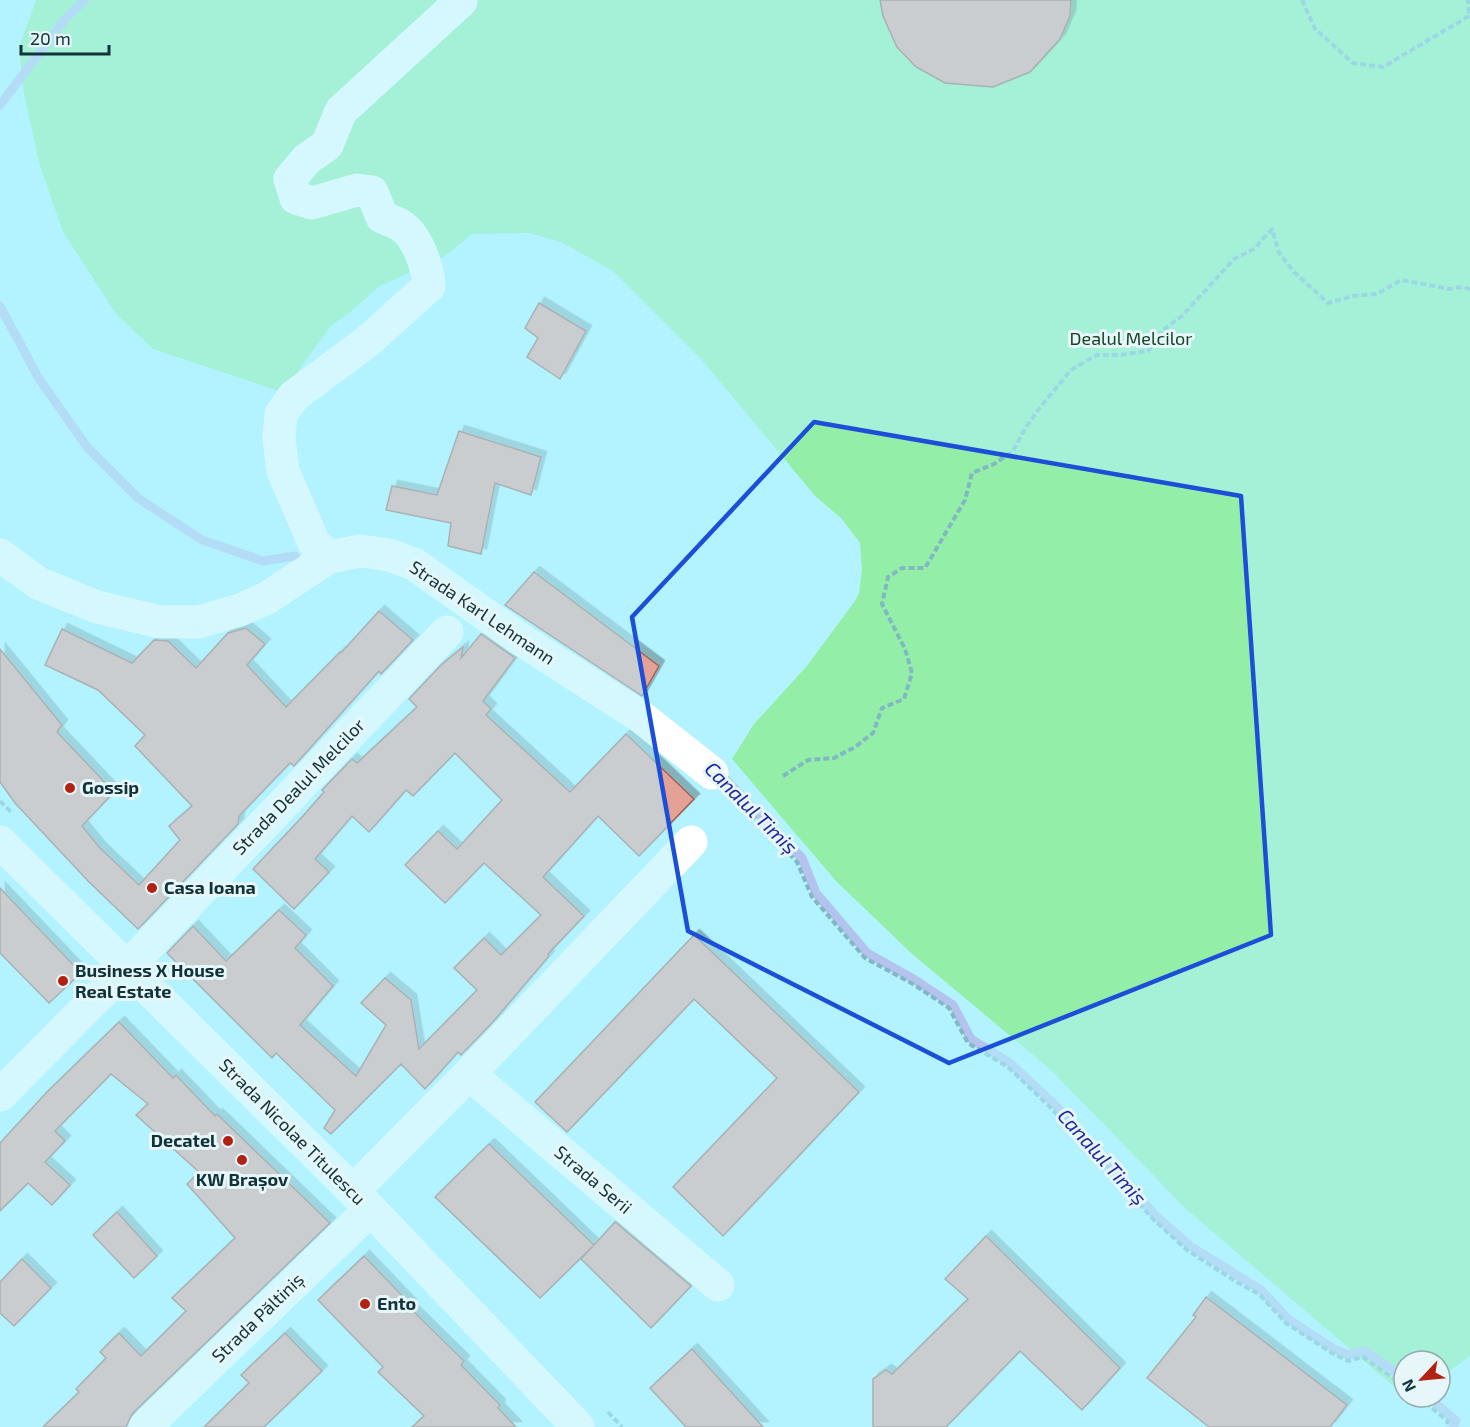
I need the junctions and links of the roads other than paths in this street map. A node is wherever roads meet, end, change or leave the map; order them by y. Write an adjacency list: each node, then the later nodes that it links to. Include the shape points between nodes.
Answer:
1 (460, 1): 3 (street, via 341,111 327,145 307,159 290,180 297,198 312,203 357,190 372,192 382,217 402,226 420,248 429,276 429,286 413,302 294,396 281,414 283,471 314,543)
2 (0, 555): 3 (street, Strada Karl Lehmann, via 38,583 97,607 160,622 199,622 240,610 267,598)
3 (329, 557): 5 (street, Strada Karl Lehmann, via 361,551 414,564 641,717)
4 (447, 632): 8 (street, Strada Dealul Melcilor)
5 (712, 773)
6 (0, 842): 8 (street, Strada Nicolae Titulescu)
7 (691, 842): 9 (street)
8 (127, 968): 10 (street, Strada Dealul Melcilor); 11 (street, Strada Nicolae Titulescu)
9 (469, 1074): 11 (street); 12 (street, Strada Serii)
10 (0, 1095)
11 (362, 1200): 13 (street, Strada Păltiniș); 14 (street, Strada Nicolae Titulescu)
12 (718, 1285)
13 (145, 1427)
14 (578, 1427)

